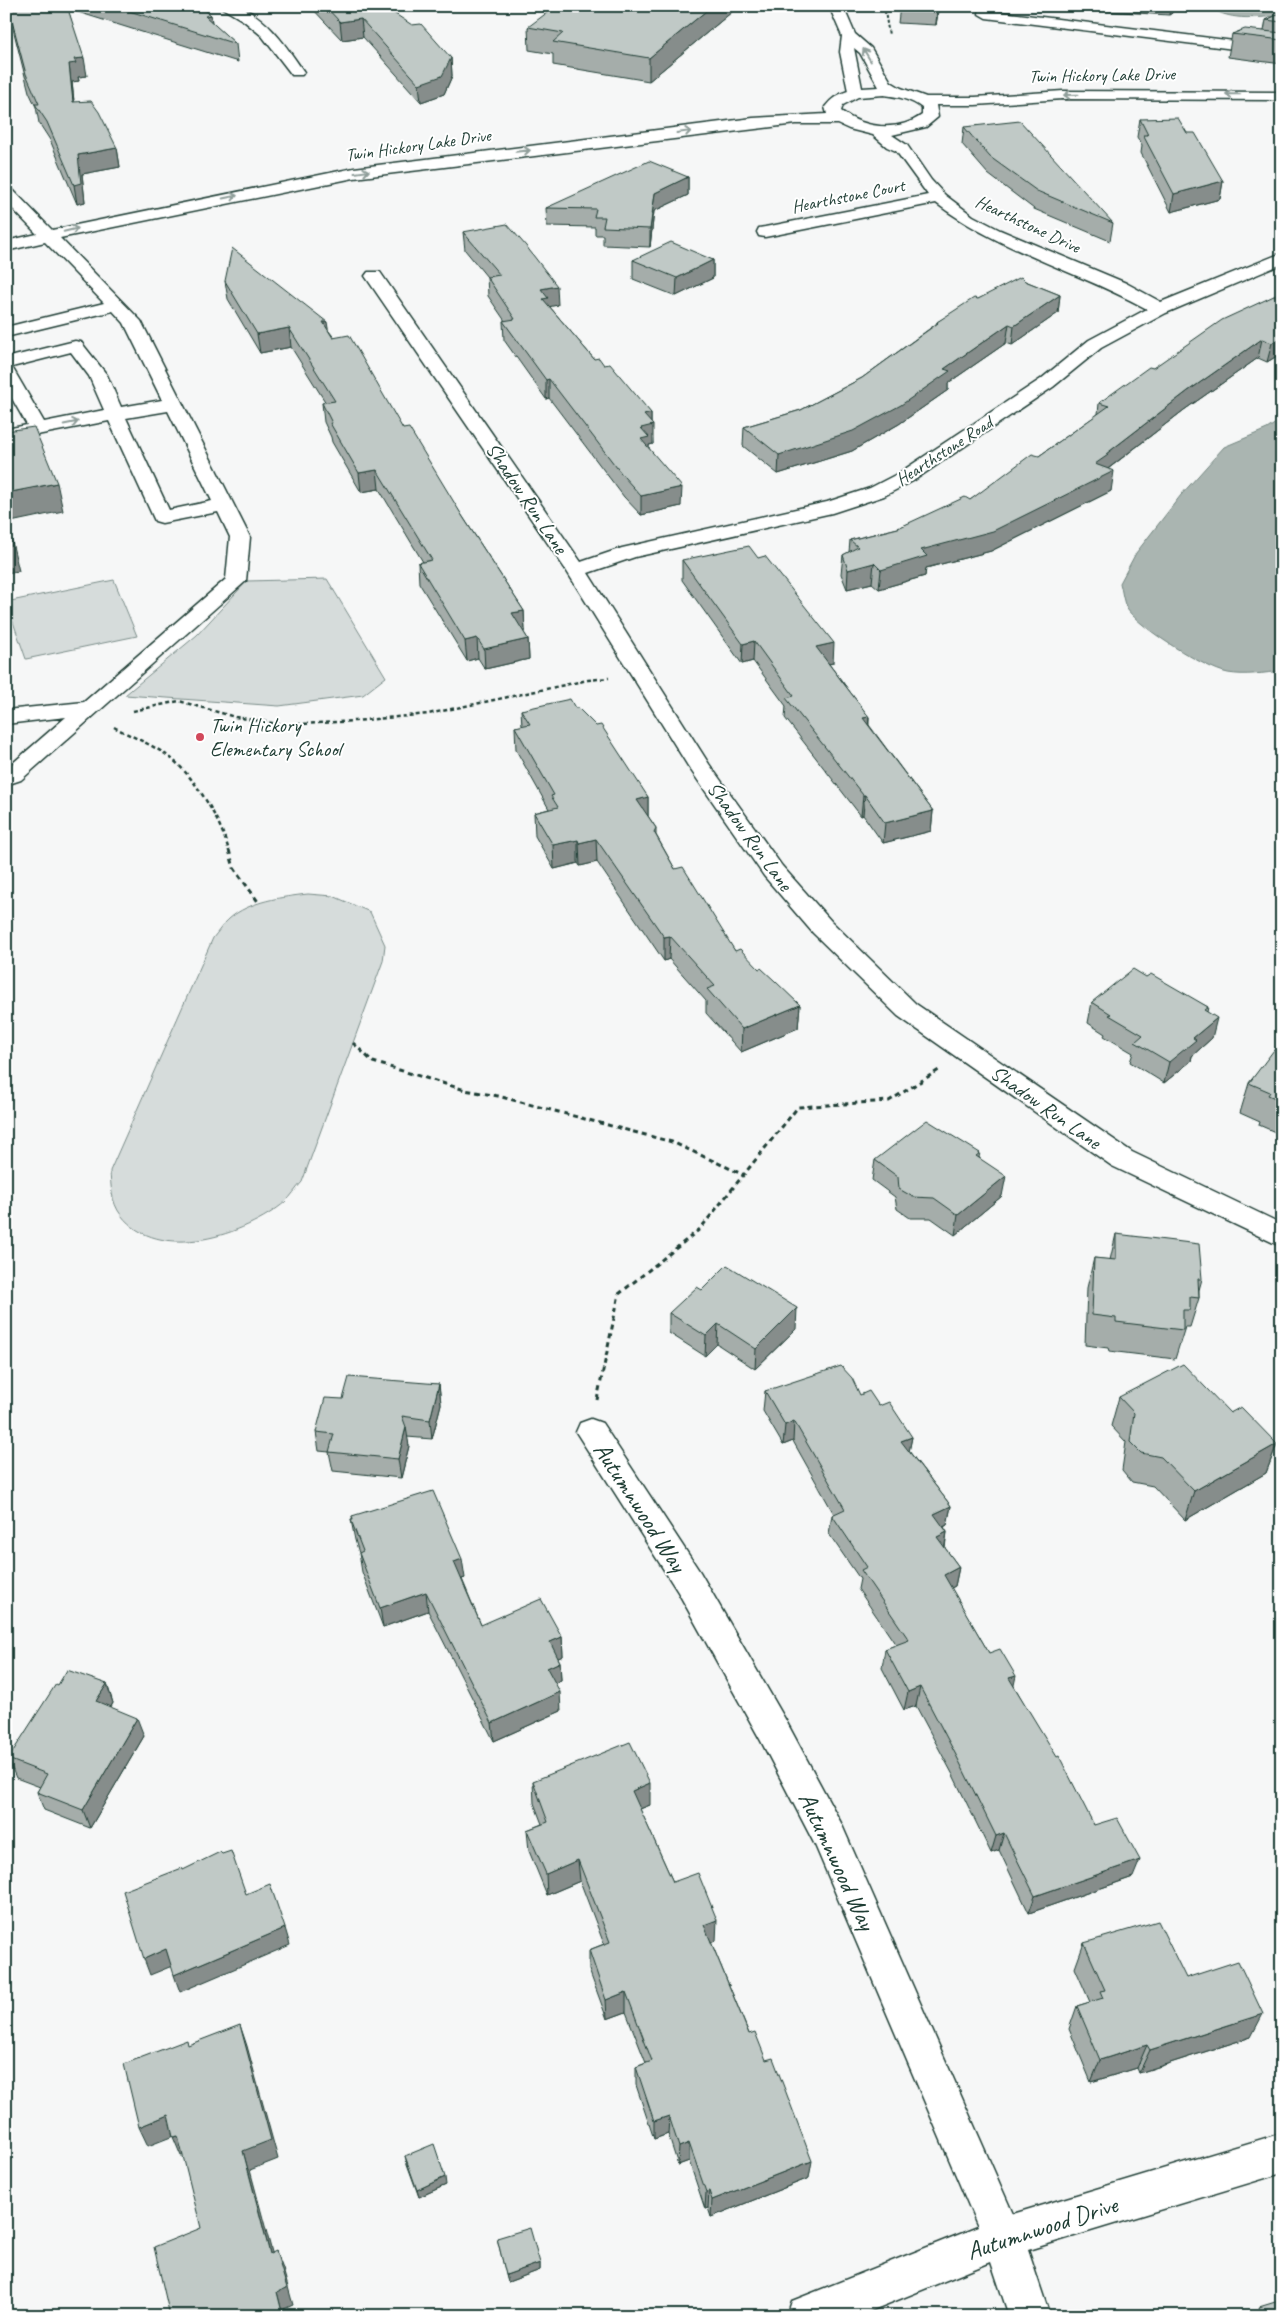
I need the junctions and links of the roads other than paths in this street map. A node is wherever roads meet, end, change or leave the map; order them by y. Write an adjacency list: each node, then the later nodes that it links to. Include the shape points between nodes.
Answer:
1 (226, 6): 8 (street, via 256,22)
2 (836, 6): 6 (street)
3 (987, 6): 5 (street, via 986,14)
4 (1058, 6): 5 (street)
5 (1055, 23): 7 (street)
6 (849, 36): 9 (street, one-way to 6, via 885,85 866,52); 10 (street, via 846,52 855,75)
7 (1282, 51)
8 (297, 72)
9 (896, 92): 10 (street); 12 (street, Twin Hickory Lake Drive)
10 (855, 94): 14 (street, via 838,101)
11 (1282, 96): 12 (street, Twin Hickory Lake Drive, one-way to 12, via 1092,94)
12 (924, 101): 15 (street, via 930,107)
13 (1044, 112): 15 (street, Twin Hickory Lake Drive)
14 (837, 113): 16 (street); 18 (street, via 856,126); 22 (street, Twin Hickory Lake Drive, one-way to 14, via 354,173)
15 (931, 116): 17 (street, via 925,122)
16 (671, 118)
17 (904, 129): 18 (street); 19 (street, via 906,144)
18 (877, 130): 19 (street, Hearthstone Drive, via 892,144)
19 (902, 148): 21 (street, Hearthstone Drive)
20 (6, 192): 22 (street)
21 (939, 198): 23 (street, Hearthstone Court); 28 (street, Hearthstone Drive, via 994,234 1120,287)
22 (36, 224): 24 (street, Twin Hickory Lake Drive); 27 (street)
23 (765, 232)
24 (6, 246)
25 (1282, 258): 28 (street, Hearthstone Road)
26 (374, 276): 37 (street, Shadow Run Lane)
27 (116, 305): 29 (street); 32 (street, via 132,320)
28 (1160, 309): 37 (street, Hearthstone Road, via 1095,344 1047,383 906,478 878,492 832,507 629,552)
29 (6, 332)
30 (6, 363): 33 (street, via 76,346 98,375)
31 (6, 371): 34 (street)
32 (174, 404): 33 (street); 36 (street)
33 (115, 414): 34 (street, one-way to 33); 36 (street, via 162,517)
34 (38, 429): 35 (street)
35 (6, 435)
36 (224, 505): 38 (street, via 240,537 236,581)
37 (576, 570): 41 (street, Shadow Run Lane, via 699,766 773,871 868,974 907,1010 1122,1159)
38 (90, 708): 39 (street); 40 (street, via 14,775)
39 (6, 717)
40 (6, 778)
41 (1282, 1236)
42 (591, 1432): 44 (street, Autumnwood Way, via 689,1582 828,1835)
43 (1282, 2153): 44 (street, Autumnwood Drive)
44 (1003, 2237): 45 (street, Autumnwood Drive); 46 (street, Autumnwood Way)
45 (807, 2316)
46 (1030, 2316)

